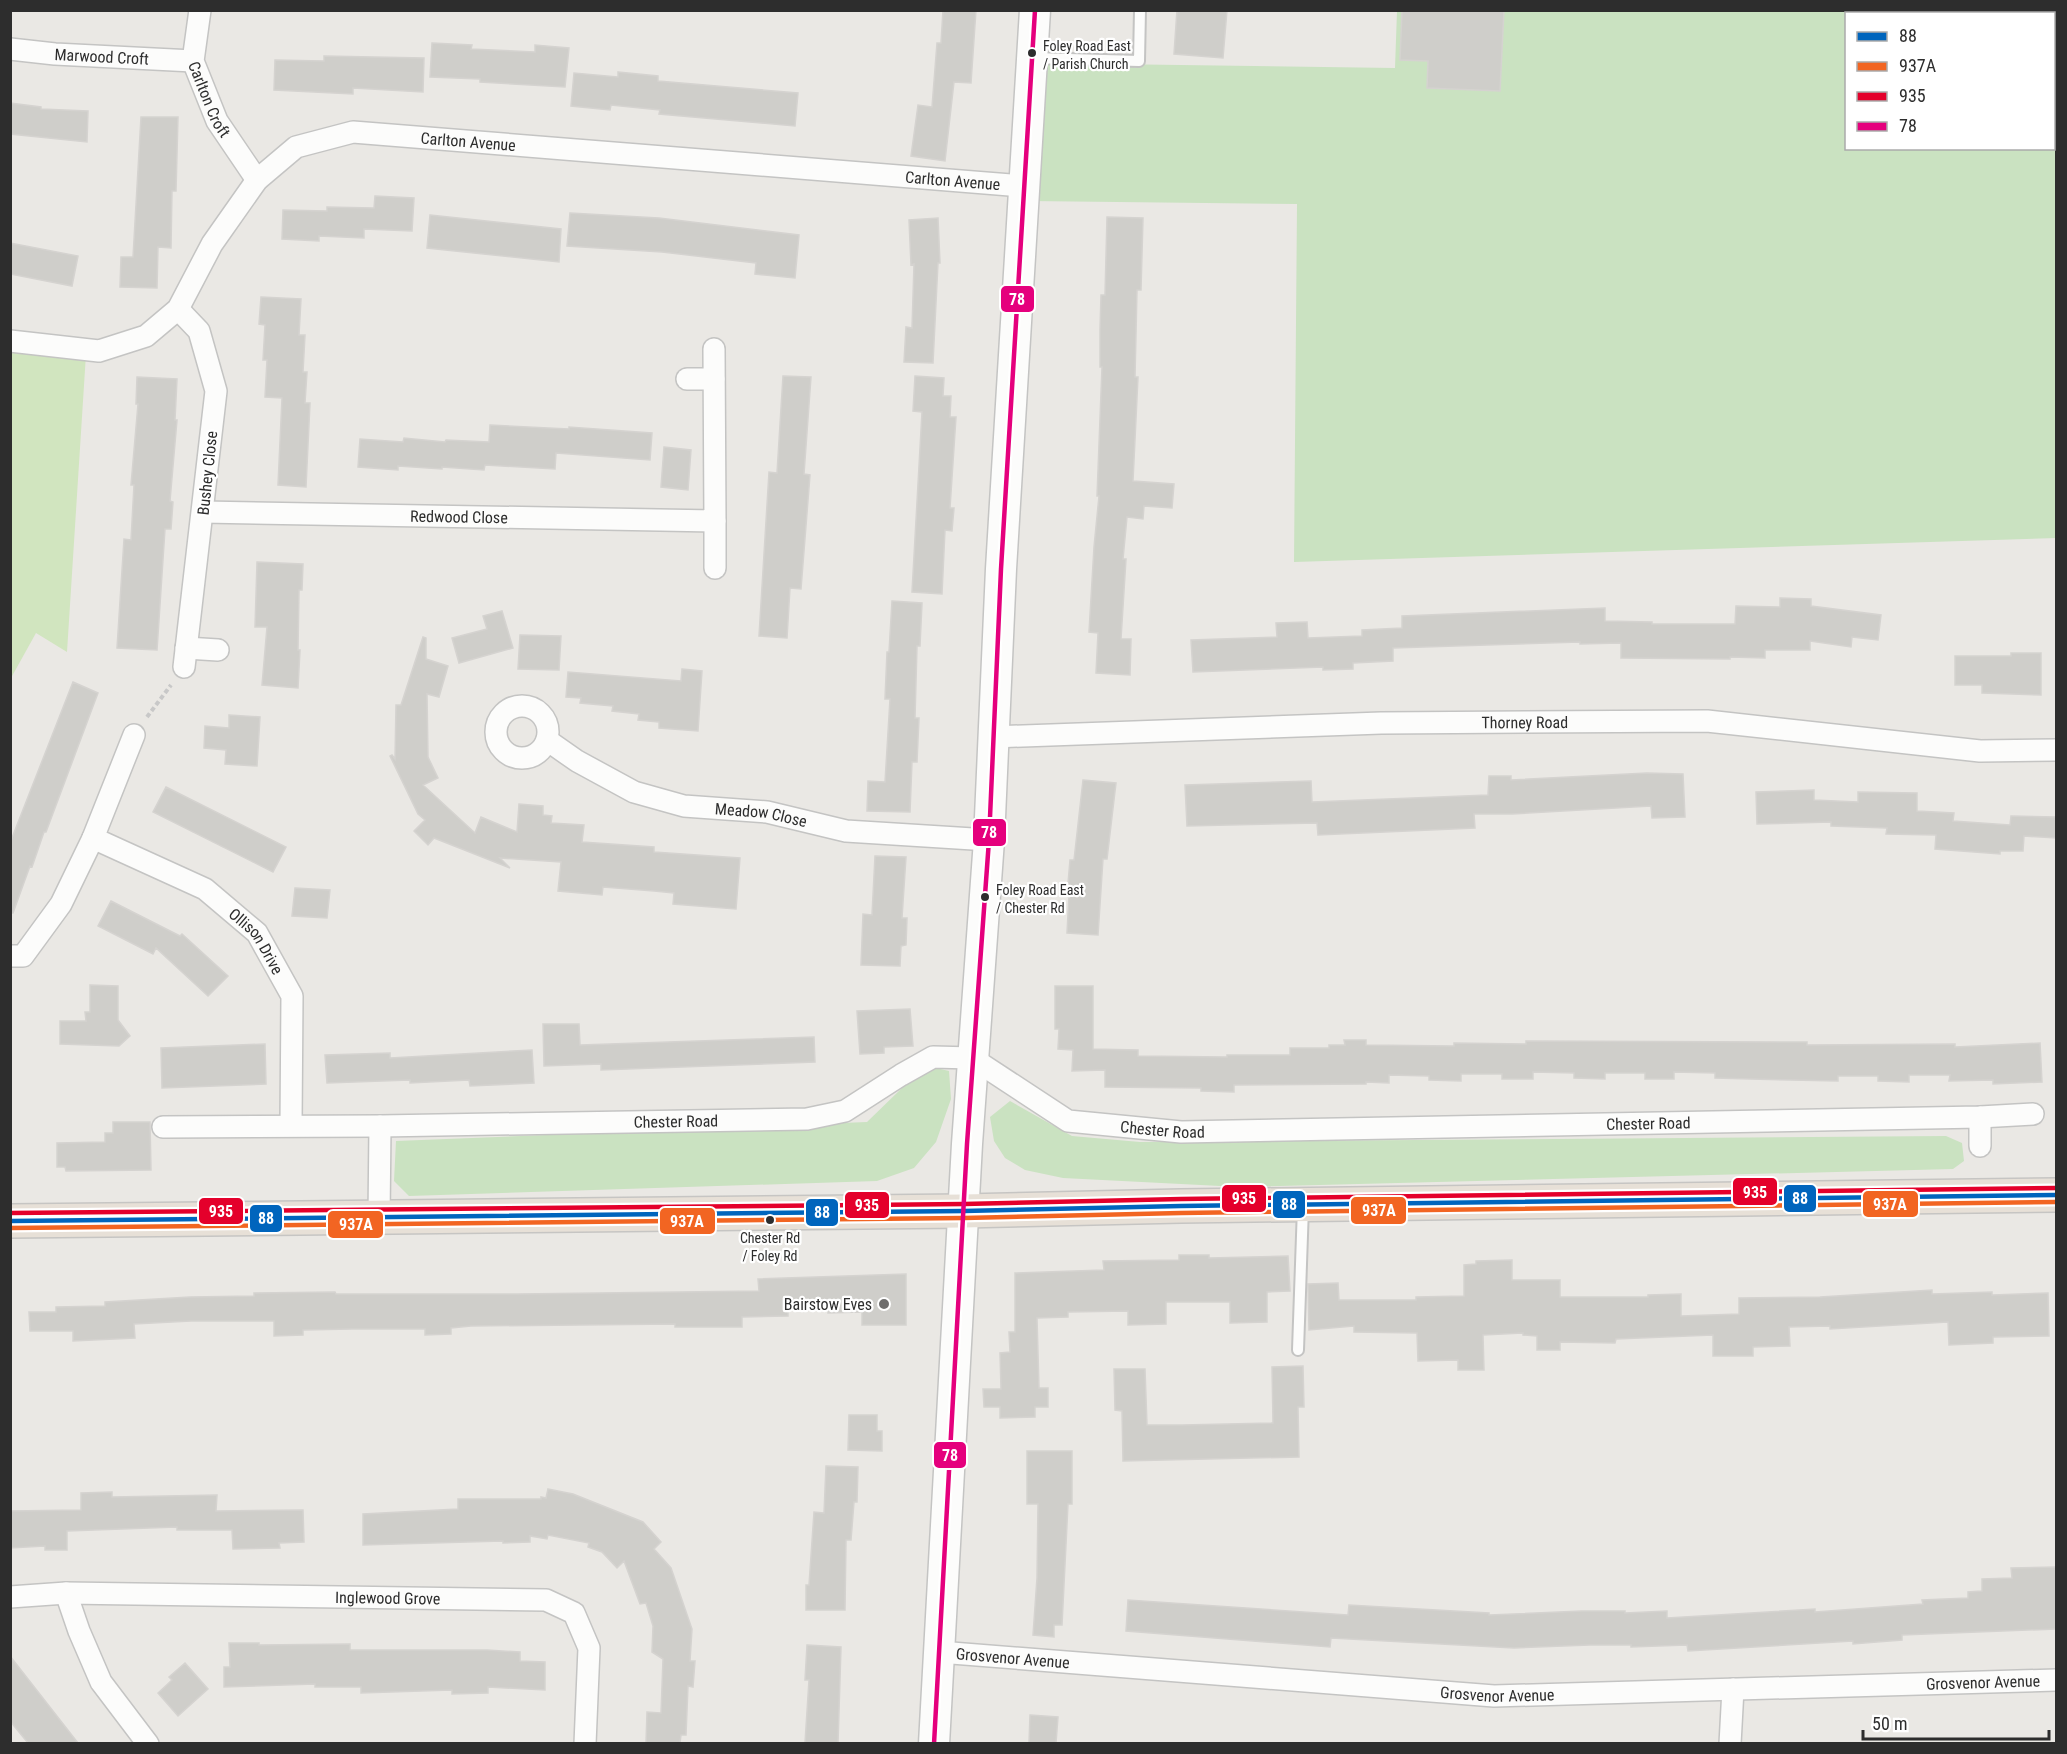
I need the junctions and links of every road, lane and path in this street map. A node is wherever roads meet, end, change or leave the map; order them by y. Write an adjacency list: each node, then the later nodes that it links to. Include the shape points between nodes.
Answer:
1 (200, 10): 6 (street, Carlton Croft)
2 (1035, 10): 5 (main road)
3 (1140, 10): 5 (lane, via 1139,60)
4 (10, 49): 6 (street, Marwood Croft)
5 (1032, 58): 8 (main road)
6 (193, 60): 7 (street, Carlton Croft, via 217,121)
7 (257, 180): 8 (street, Carlton Avenue, via 296,147 353,132); 9 (street, Carlton Avenue, via 212,244)
8 (1023, 186): 20 (main road)
9 (178, 309): 10 (street, Carlton Avenue, via 146,336 99,351); 14 (street, Bushey Close, via 199,331 216,391)
10 (10, 340)
11 (714, 349): 13 (street)
12 (687, 379): 13 (street)
13 (714, 379): 15 (street)
14 (203, 512): 15 (street, Redwood Close); 18 (street, Bushey Close)
15 (715, 521): 16 (street)
16 (715, 568)
17 (218, 650): 18 (street)
18 (185, 657): 19 (path)
19 (134, 735): 23 (street)
20 (993, 737): 22 (street, Thorney Road, via 1381,723 1707,721 1980,751); 24 (main road)
21 (547, 741): 24 (street, Meadow Close, via 634,792 684,806 767,812 846,831)
22 (2056, 750)
23 (93, 838): 25 (street, via 61,904 23,956); 29 (street, Ollison Drive, via 205,889 257,933 292,996)
24 (989, 840): 26 (main road)
25 (10, 956)
26 (972, 1058): 28 (street, Chester Road, via 1068,1121 1181,1132); 30 (street, Chester Road, via 933,1057 845,1111 807,1119); 35 (main road)
27 (2033, 1114): 28 (street, Chester Road)
28 (1980, 1117): 32 (street)
29 (291, 1125): 30 (street, Chester Road); 31 (street, Chester Road)
30 (380, 1126): 36 (street)
31 (163, 1127)
32 (1980, 1146)
33 (2056, 1195): 34 (highway)
34 (1303, 1204): 35 (highway); 38 (lane)
35 (964, 1211): 36 (highway); 41 (main road)
36 (379, 1218): 37 (highway)
37 (10, 1221)
38 (1298, 1350)
39 (66, 1593): 40 (street, Inglewood Grove); 44 (street, via 101,1682); 45 (street, Inglewood Grove, via 546,1600 574,1613 589,1648)
40 (10, 1597)
41 (939, 1652): 43 (street, Grosvenor Avenue, via 1494,1696); 46 (main road)
42 (2056, 1680): 43 (street, Grosvenor Avenue)
43 (1733, 1689): 47 (street)
44 (148, 1743)
45 (585, 1743)
46 (934, 1743)
47 (1730, 1743)

